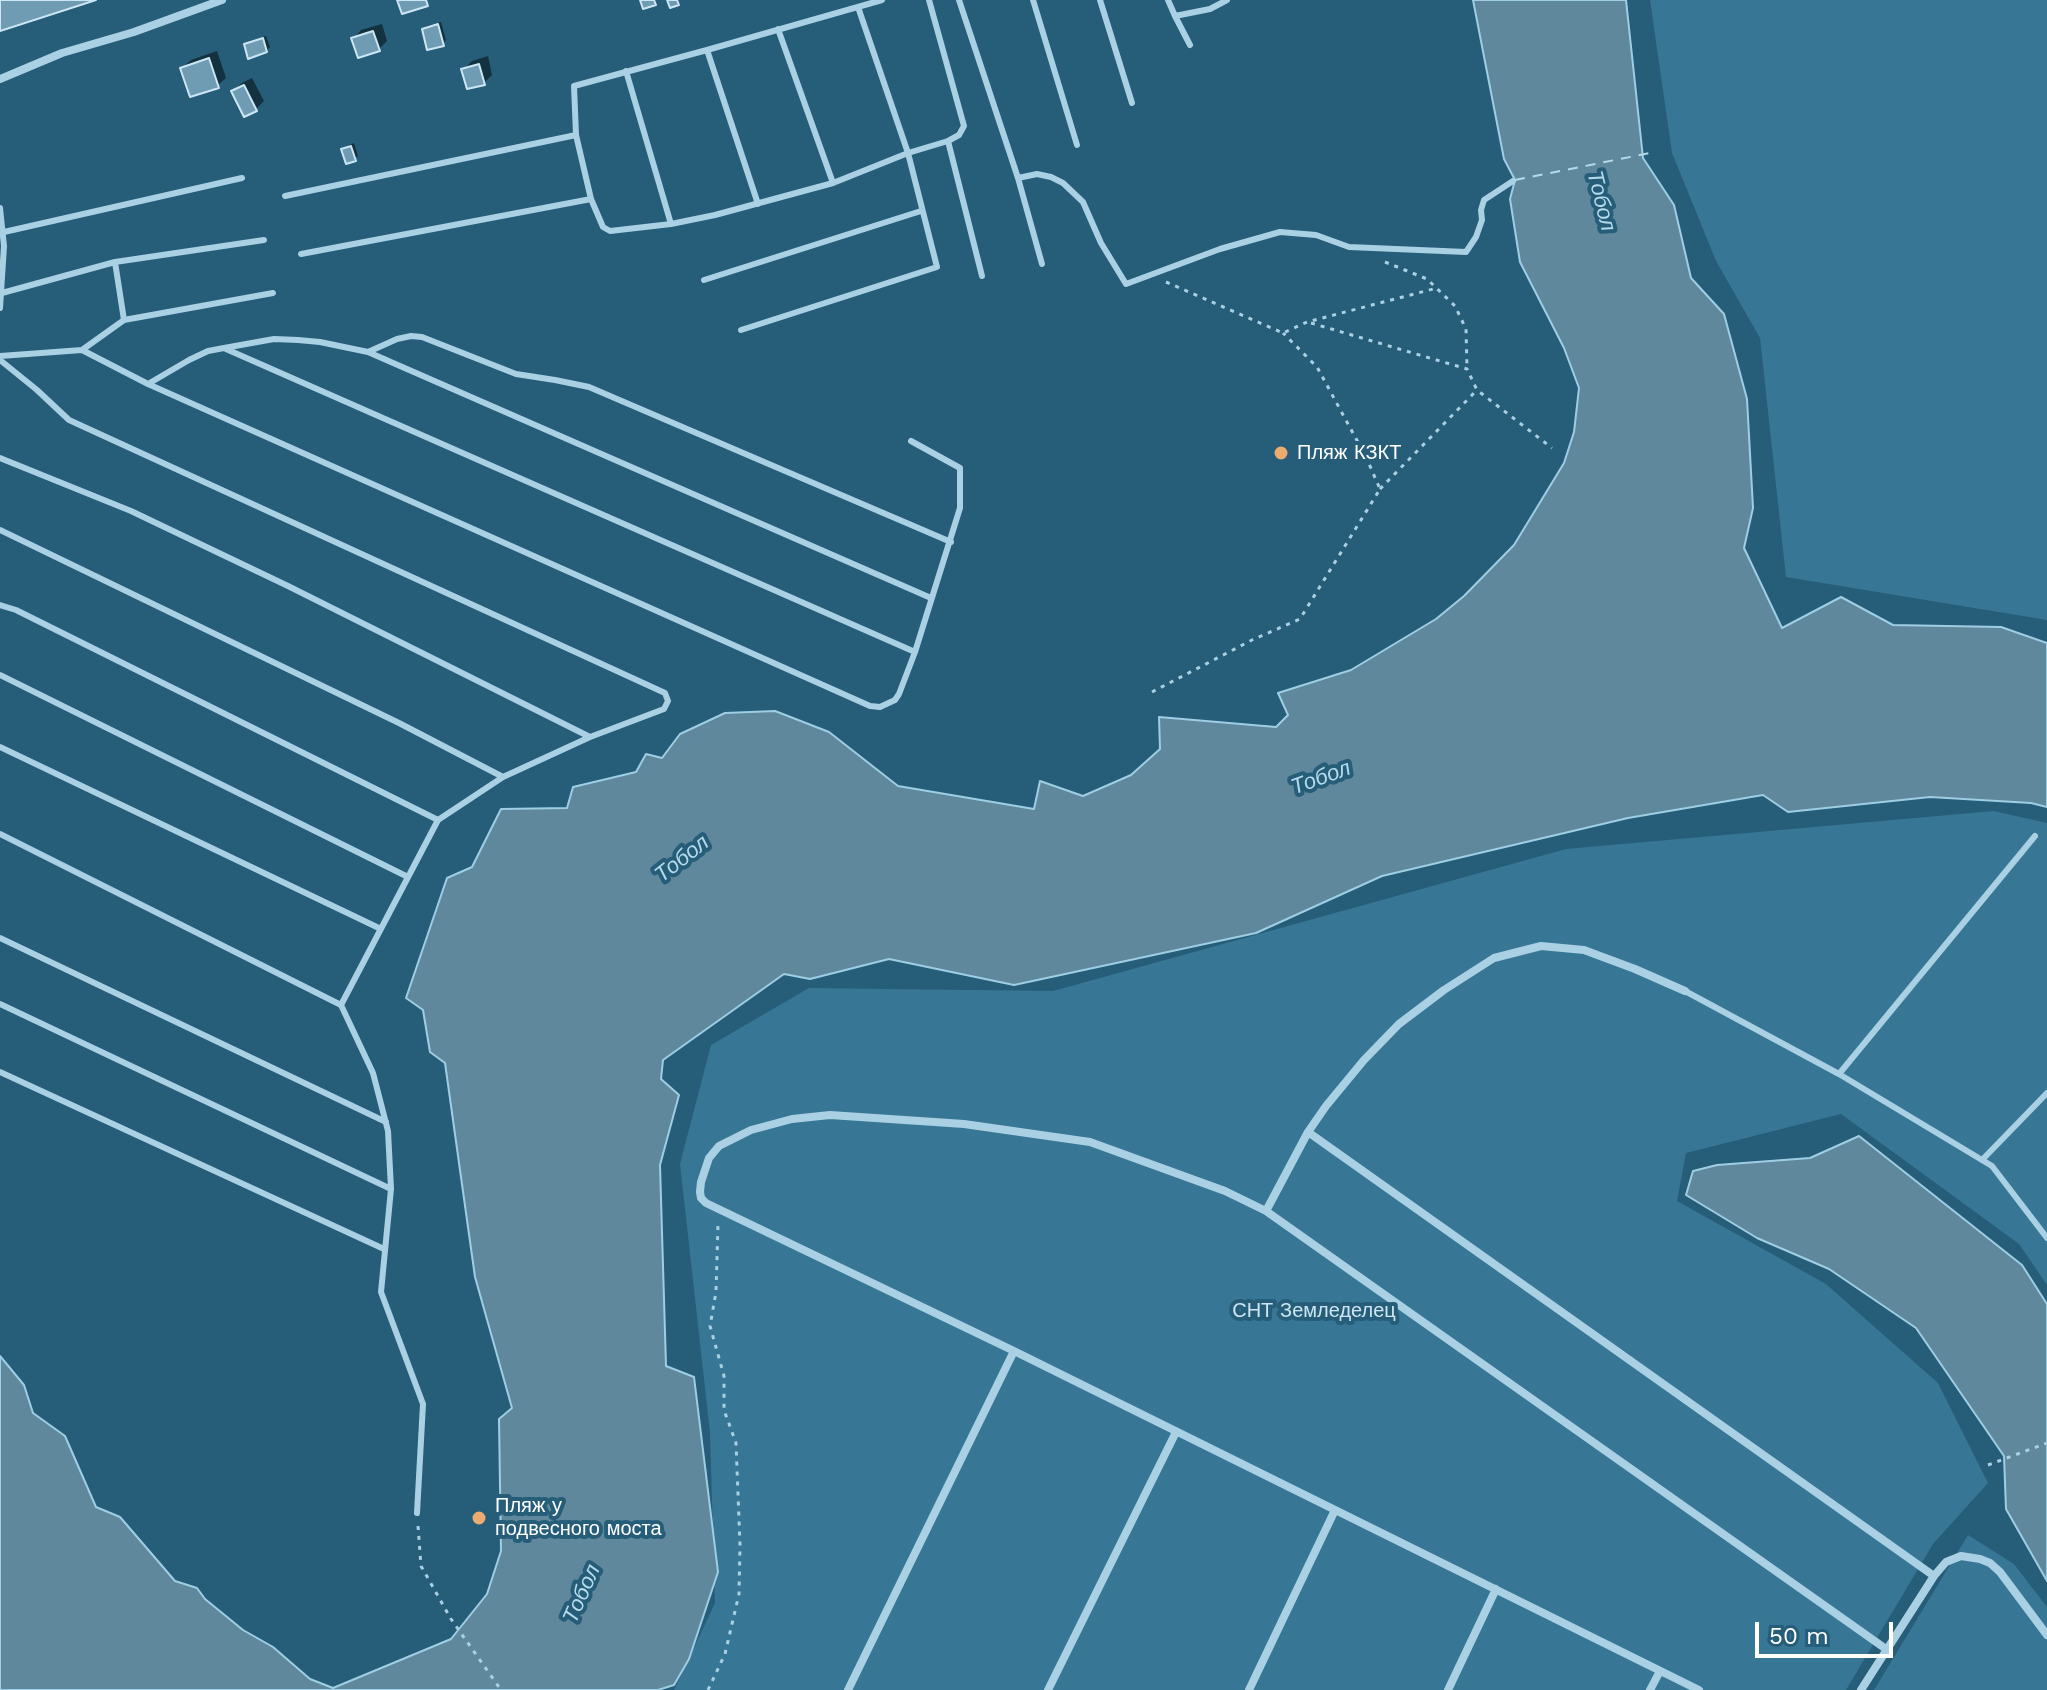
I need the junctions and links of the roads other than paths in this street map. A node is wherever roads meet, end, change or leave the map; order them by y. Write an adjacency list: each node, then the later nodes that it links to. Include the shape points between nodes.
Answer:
1 (222, 0): 15 (street)
2 (882, 0): 9 (lane)
3 (929, 0): 18 (lane, via 964,126)
4 (959, 0): 22 (lane)
5 (1033, 0): 19 (lane)
6 (1100, 0): 16 (lane)
7 (1168, 0): 10 (lane)
8 (1227, 0): 10 (lane)
9 (858, 7): 11 (lane); 20 (lane)
10 (1175, 16): 12 (lane)
11 (778, 29): 13 (lane); 24 (lane)
12 (1190, 45)
13 (707, 50): 14 (lane); 27 (lane)
14 (626, 71): 17 (lane, via 574,86); 30 (lane)
15 (0, 79)
16 (1132, 103)
17 (576, 135): 25 (lane); 26 (lane)
18 (948, 141): 20 (lane); 37 (lane)
19 (1077, 145)
20 (908, 153): 24 (lane); 29 (lane)
21 (242, 178): 31 (lane)
22 (1018, 178): 23 (lane, via 1051,177 1083,202 1126,284 1280,232 1316,235 1349,247 1466,252 1482,220 1484,200); 36 (lane)
23 (1513, 181)
24 (833, 183): 27 (lane)
25 (285, 196)
26 (591, 199): 30 (lane, via 610,231); 34 (lane)
27 (758, 204): 30 (lane)
28 (0, 208): 31 (lane)
29 (921, 211): 38 (lane); 43 (lane, via 937,267)
30 (671, 224)
31 (4, 232): 33 (lane)
32 (264, 240): 35 (lane)
33 (2, 246): 39 (lane)
34 (301, 254)
35 (115, 262): 39 (lane); 42 (lane)
36 (1042, 264)
37 (982, 276)
38 (704, 280)
39 (2, 293): 41 (lane)
40 (273, 293): 42 (lane)
41 (0, 306)
42 (124, 320): 45 (lane)
43 (741, 330)
44 (224, 348): 46 (lane, via 274,339); 48 (lane, via 208,351); 55 (lane)
45 (82, 350): 47 (lane); 48 (lane)
46 (368, 352): 52 (lane, via 397,339 422,337 516,374 589,387); 53 (lane)
47 (0, 358): 57 (lane, via 69,420 665,693 664,709)
48 (148, 384): 55 (lane, via 870,706 895,700)
49 (911, 441): 52 (lane, via 960,468 960,508)
50 (0, 458): 57 (lane, via 131,511)
51 (0, 530): 59 (lane)
52 (951, 542): 53 (lane)
53 (931, 598): 55 (lane)
54 (0, 605): 60 (lane)
55 (915, 652)
56 (0, 675): 63 (lane)
57 (590, 737): 59 (lane)
58 (0, 747): 64 (lane)
59 (503, 777): 60 (lane)
60 (438, 820): 63 (lane)
61 (0, 834): 68 (lane)
62 (2035, 836): 70 (lane)
63 (408, 877): 64 (lane)
64 (381, 929): 68 (lane)
65 (0, 938): 72 (lane)
66 (1685, 991): 70 (lane); 73 (street, via 1584,950 1541,946 1494,958 1399,1024)
67 (0, 1004): 75 (lane)
68 (341, 1005): 72 (lane, via 373,1073)
69 (0, 1072): 78 (lane)
70 (1839, 1074): 74 (lane)
71 (2047, 1093): 74 (lane)
72 (386, 1122): 75 (lane)
73 (1308, 1132): 76 (street); 83 (street)
74 (1982, 1160): 77 (lane)
75 (391, 1189): 78 (lane)
76 (1266, 1211): 79 (street, via 1090,1142 964,1124 830,1115 792,1119 735,1136 709,1158 700,1192 706,1203); 86 (street)
77 (2047, 1238)
78 (384, 1249): 82 (lane, via 381,1292 423,1404)
79 (1014, 1351): 80 (street); 88 (street)
80 (1176, 1432): 81 (street); 89 (street)
81 (1335, 1510): 84 (street); 90 (street)
82 (417, 1513)
83 (1934, 1576): 85 (street, via 1946,1562 1961,1556 1990,1563); 86 (street)
84 (1496, 1589): 87 (street); 91 (street)
85 (2047, 1635)
86 (1886, 1649): 94 (street)
87 (1660, 1671): 92 (street); 93 (street)
88 (848, 1690)
89 (1048, 1690)
90 (1249, 1690)
91 (1448, 1690)
92 (1650, 1690)
93 (1699, 1690)
94 (1861, 1690)

